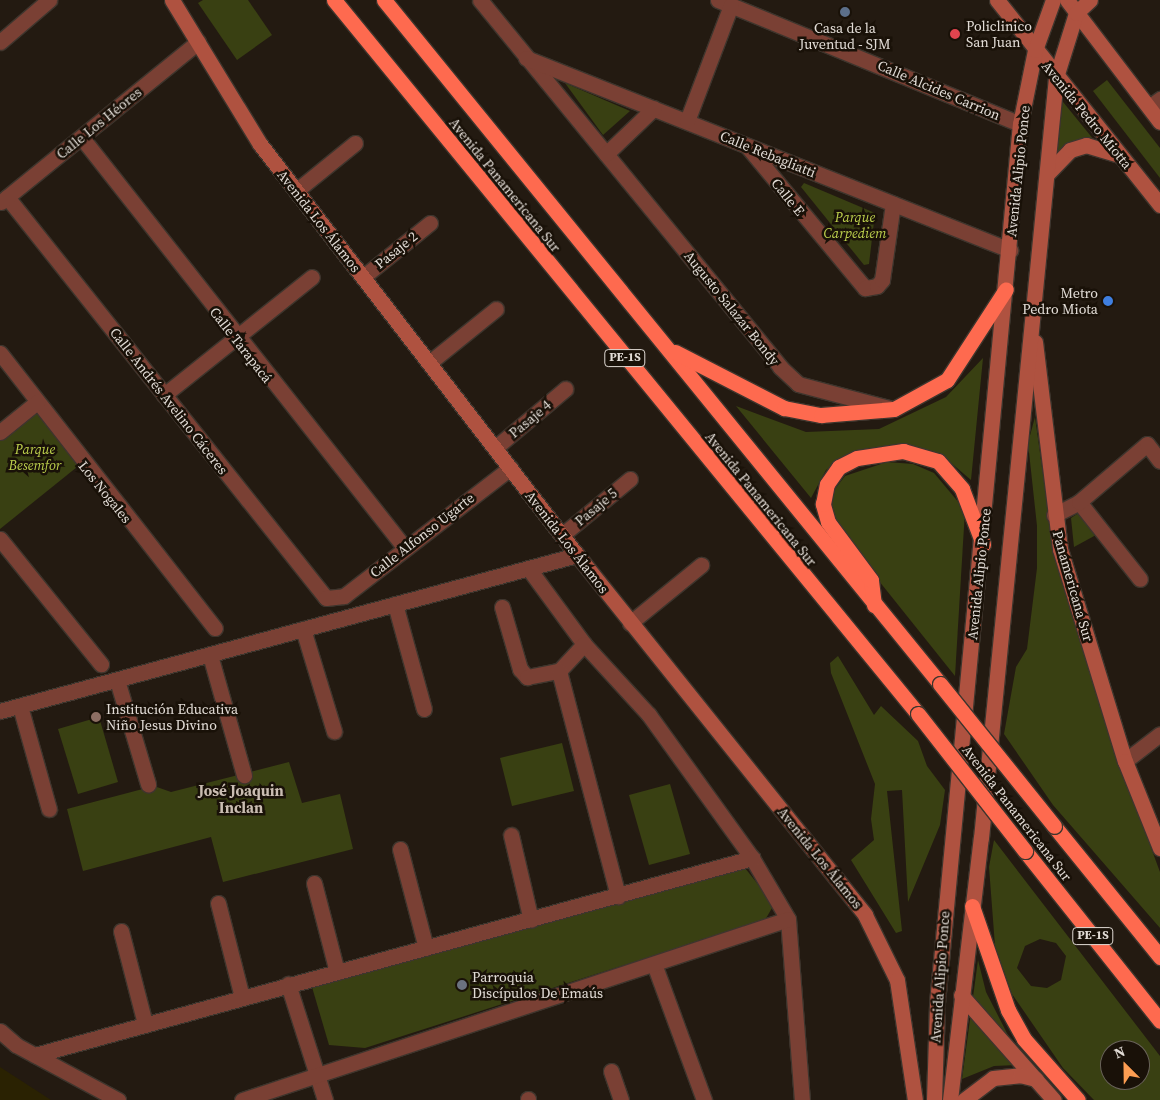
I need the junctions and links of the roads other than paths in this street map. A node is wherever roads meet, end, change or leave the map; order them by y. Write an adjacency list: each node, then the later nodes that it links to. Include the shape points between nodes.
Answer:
1 (49, 0): 12 (street)
2 (172, 0): 13 (main road, Avenida Los Álamos)
3 (334, 0): 101 (highway, Avenida Panamericana Sur / PE-1S, bridge, via 918,714)
4 (384, 0): 40 (highway, Avenida Panamericana Sur / PE-1S)
5 (480, 0): 15 (street, Augusto Salazar Bondy)
6 (997, 0): 14 (main road, Avenida Pedro Miotta)
7 (1053, 0): 14 (main road, Avenida Alipio Ponce)
8 (1067, 0): 11 (main road)
9 (1090, 0): 11 (main road)
10 (725, 2): 19 (street); 21 (street, Calle Alcides Carrion)
11 (1076, 12): 16 (main road, Avenida Alipio Ponce); 17 (main road)
12 (0, 42)
13 (198, 42): 22 (street, Calle Los Héores); 28 (main road, Avenida Los Álamos, via 260,144)
14 (1035, 50): 16 (main road, Avenida Pedro Miotta); 21 (main road, Avenida Alipio Ponce)
15 (525, 57): 18 (street, Calle Rebagliatti); 25 (street, Augusto Salazar Bondy)
16 (1056, 77): 26 (main road, Avenida Pedro Miotta); 27 (main road, Avenida Alipio Ponce)
17 (1155, 103): 20 (main road)
18 (654, 108): 19 (street, Calle Rebagliatti); 25 (street)
19 (687, 121): 24 (street, Calle Rebagliatti)
20 (1160, 122)
21 (1020, 124): 33 (main road, Avenida Alipio Ponce)
22 (82, 138): 29 (street, Calle Los Héores); 39 (street, Calle Tarapacá)
23 (355, 143): 28 (street)
24 (746, 145): 30 (street, Calle Rebagliatti); 30 (street, Calle E, via 865,288 877,286 882,280)
25 (606, 154): 46 (street, Augusto Salazar Bondy, via 798,384)
26 (1123, 157): 27 (main road, via 1086,145 1070,150); 31 (main road, Avenida Pedro Miotta)
27 (1046, 175): 38 (main road, Avenida Alipio Ponce)
28 (296, 191): 35 (main road, Avenida Los Álamos)
29 (4, 200): 44 (street, Calle Andrés Avelino Cáceres)
30 (893, 204): 33 (street, Calle Rebagliatti)
31 (1160, 205)
32 (430, 223): 35 (street, Pasaje 2)
33 (1010, 250): 36 (main road, Avenida Alipio Ponce)
34 (312, 277): 39 (street)
35 (363, 277): 42 (main road, Avenida Los Álamos)
36 (1006, 290): 46 (highway, via 976,342 947,380); 56 (main road, Avenida Alipio Ponce)
37 (496, 309): 42 (street)
38 (1032, 315): 53 (main road, Panamericana Sur); 90 (main road, Avenida Alipio Ponce)
39 (235, 338): 44 (street); 57 (street, Calle Tarapacá)
40 (668, 347): 46 (highway, via 784,408 821,415); 64 (highway, Avenida Panamericana Sur / PE-1S)
41 (0, 352): 45 (street, Los Nogales)
42 (429, 363): 48 (main road, Avenida Los Álamos)
43 (566, 389): 48 (street, Pasaje 4)
44 (164, 395): 62 (street, Calle Andrés Avelino Cáceres, via 326,598)
45 (36, 402): 47 (street); 67 (street, Los Nogales)
46 (894, 409)
47 (0, 432)
48 (495, 448): 50 (main road, Avenida Los Álamos)
49 (1160, 461): 52 (street, via 1147,444)
50 (510, 468): 54 (main road, Avenida Los Álamos); 57 (street, Calle Alfonso Ugarte)
51 (630, 479): 54 (street, Pasaje 5)
52 (1079, 502): 53 (street); 61 (street)
53 (1054, 516): 79 (main road, Panamericana Sur)
54 (562, 536): 58 (main road, Avenida Los Álamos)
55 (0, 539): 71 (street)
56 (983, 544): 64 (highway, via 962,489 938,461 903,451 857,458 839,467 827,484 823,504 828,522 871,580); 117 (main road, Avenida Alipio Ponce, via 936,1003)
57 (405, 548): 62 (street, Calle Alfonso Ugarte)
58 (576, 556): 60 (street); 66 (main road, Avenida Los Álamos)
59 (701, 565): 66 (street)
60 (529, 569): 63 (street); 69 (street)
61 (1140, 580)
62 (334, 600)
63 (395, 604): 68 (street); 75 (street)
64 (874, 605): 95 (highway, Avenida Panamericana Sur / PE-1S, bridge)
65 (502, 606): 72 (street, via 523,674 532,678)
66 (630, 623): 116 (main road, Avenida Los Álamos, via 865,914 897,980)
67 (215, 628)
68 (303, 629): 70 (street); 77 (street)
69 (584, 644): 72 (street); 86 (street, via 649,715)
70 (210, 654): 73 (street); 80 (street)
71 (101, 664)
72 (559, 671): 88 (street)
73 (117, 680): 74 (street); 81 (street)
74 (20, 706): 76 (street); 82 (street)
75 (424, 709)
76 (0, 712)
77 (334, 731)
78 (1160, 734): 79 (street)
79 (1125, 761): 84 (main road, Panamericana Sur)
80 (244, 775)
81 (148, 784)
82 (49, 810)
83 (511, 834): 92 (street)
84 (1160, 848)
85 (400, 849): 94 (street)
86 (752, 858): 88 (street); 91 (street)
87 (314, 883): 97 (street)
88 (618, 896): 92 (street)
89 (218, 902): 100 (street)
90 (972, 906): 99 (main road, Avenida Alipio Ponce); 121 (highway, via 1012,1017 1039,1058)
91 (788, 919): 96 (street); 115 (street)
92 (531, 920): 94 (street)
93 (121, 931): 103 (street)
94 (426, 948): 97 (street)
95 (1160, 956)
96 (654, 964): 108 (street); 114 (street)
97 (337, 972): 98 (street)
98 (288, 984): 100 (street); 108 (street)
99 (961, 995): 109 (main road); 118 (main road, Avenida Alipio Ponce)
100 (242, 997): 103 (street)
101 (1141, 998): 102 (highway, Avenida Panamericana Sur / PE-1S); 104 (highway)
102 (1160, 1021)
103 (145, 1024): 106 (street)
104 (1160, 1029)
105 (0, 1031): 106 (street)
106 (35, 1055): 110 (street)
107 (611, 1070): 113 (street)
108 (318, 1075): 111 (street); 112 (street)
109 (1036, 1079): 119 (main road, via 1020,1075 993,1078); 120 (main road)
110 (118, 1100)
111 (242, 1100)
112 (325, 1100)
113 (621, 1100)
114 (704, 1100)
115 (802, 1100)
116 (915, 1100)
117 (934, 1100)
118 (950, 1100)
119 (964, 1100)
120 (1054, 1100)
121 (1078, 1100)

